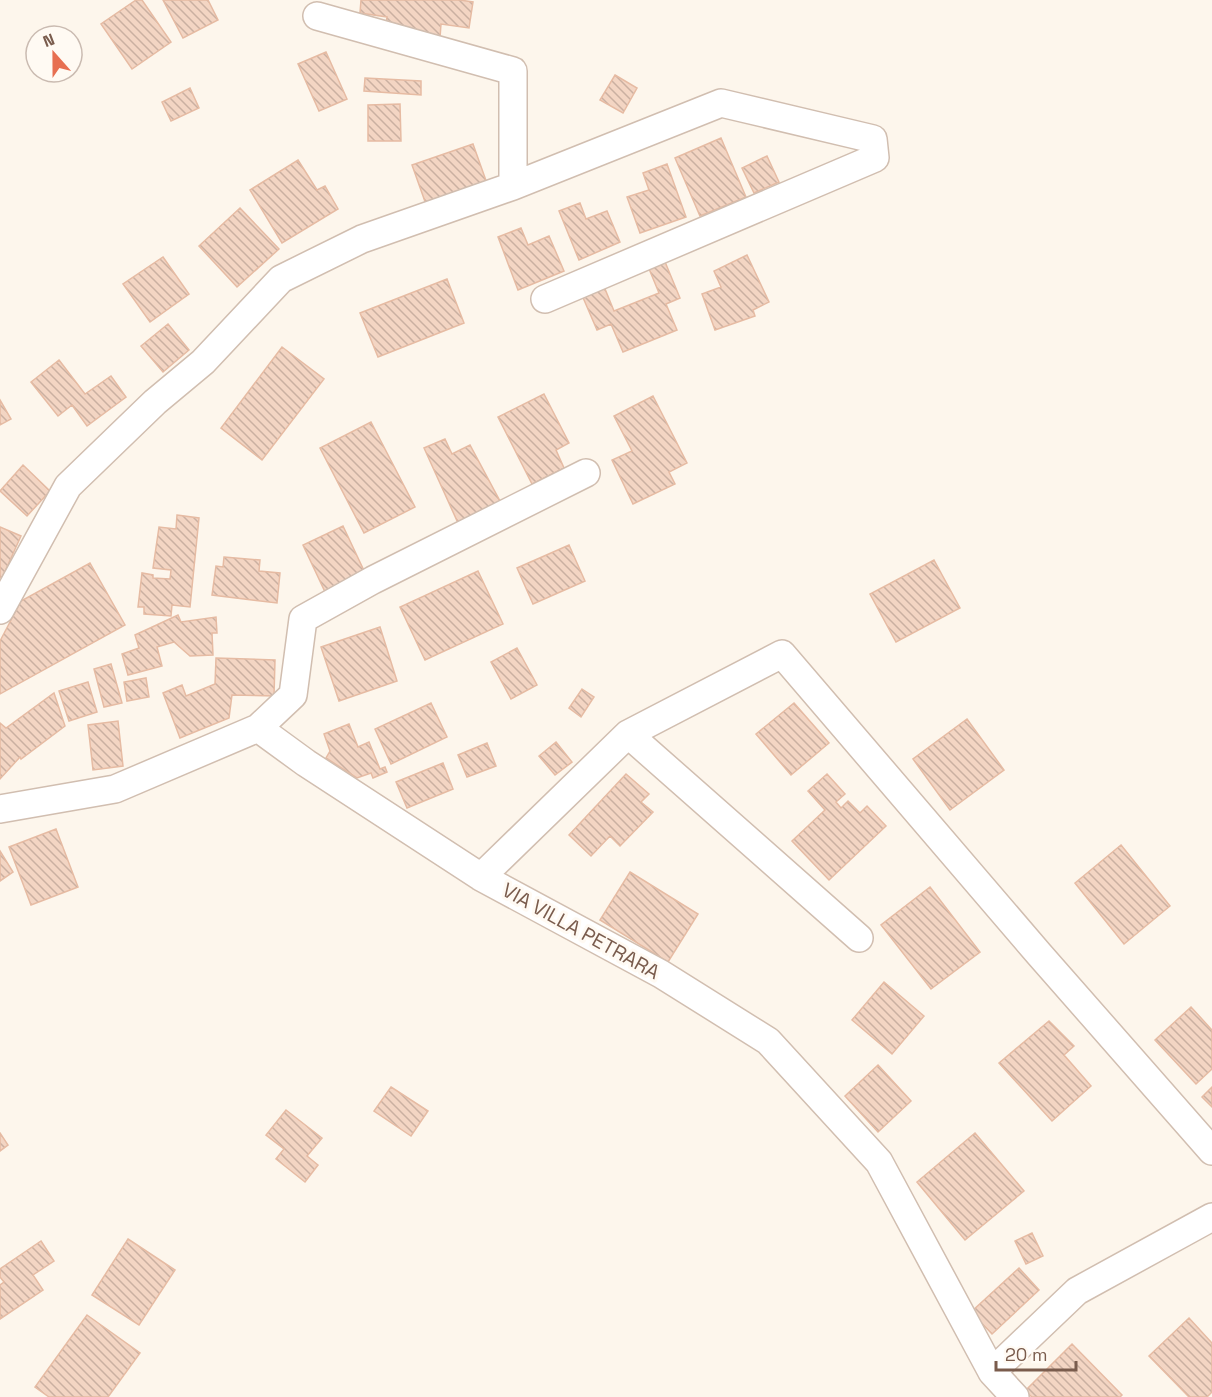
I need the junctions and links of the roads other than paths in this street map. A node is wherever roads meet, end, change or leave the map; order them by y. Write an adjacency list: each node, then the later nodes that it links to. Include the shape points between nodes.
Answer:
1 (317, 16): 2 (street, via 513,71)
2 (513, 186): 3 (street, via 721,103 873,139 875,158); 5 (street, via 362,239 281,279 203,362 155,402 68,486)
3 (545, 299)
4 (586, 473): 6 (street, via 303,619 293,695)
5 (0, 610)
6 (258, 728): 8 (street, via 116,789); 9 (street, VIA VILLA PETRARA)
7 (628, 734): 9 (street); 10 (street); 11 (street, via 782,654)
8 (0, 809)
9 (481, 877): 13 (street, VIA VILLA PETRARA, via 661,974 768,1041 879,1162)
10 (859, 938)
11 (1212, 1151)
12 (1212, 1217): 13 (street, via 1077,1290)
13 (992, 1372): 14 (street, VIA VILLA PETRARA)
14 (1015, 1397)

